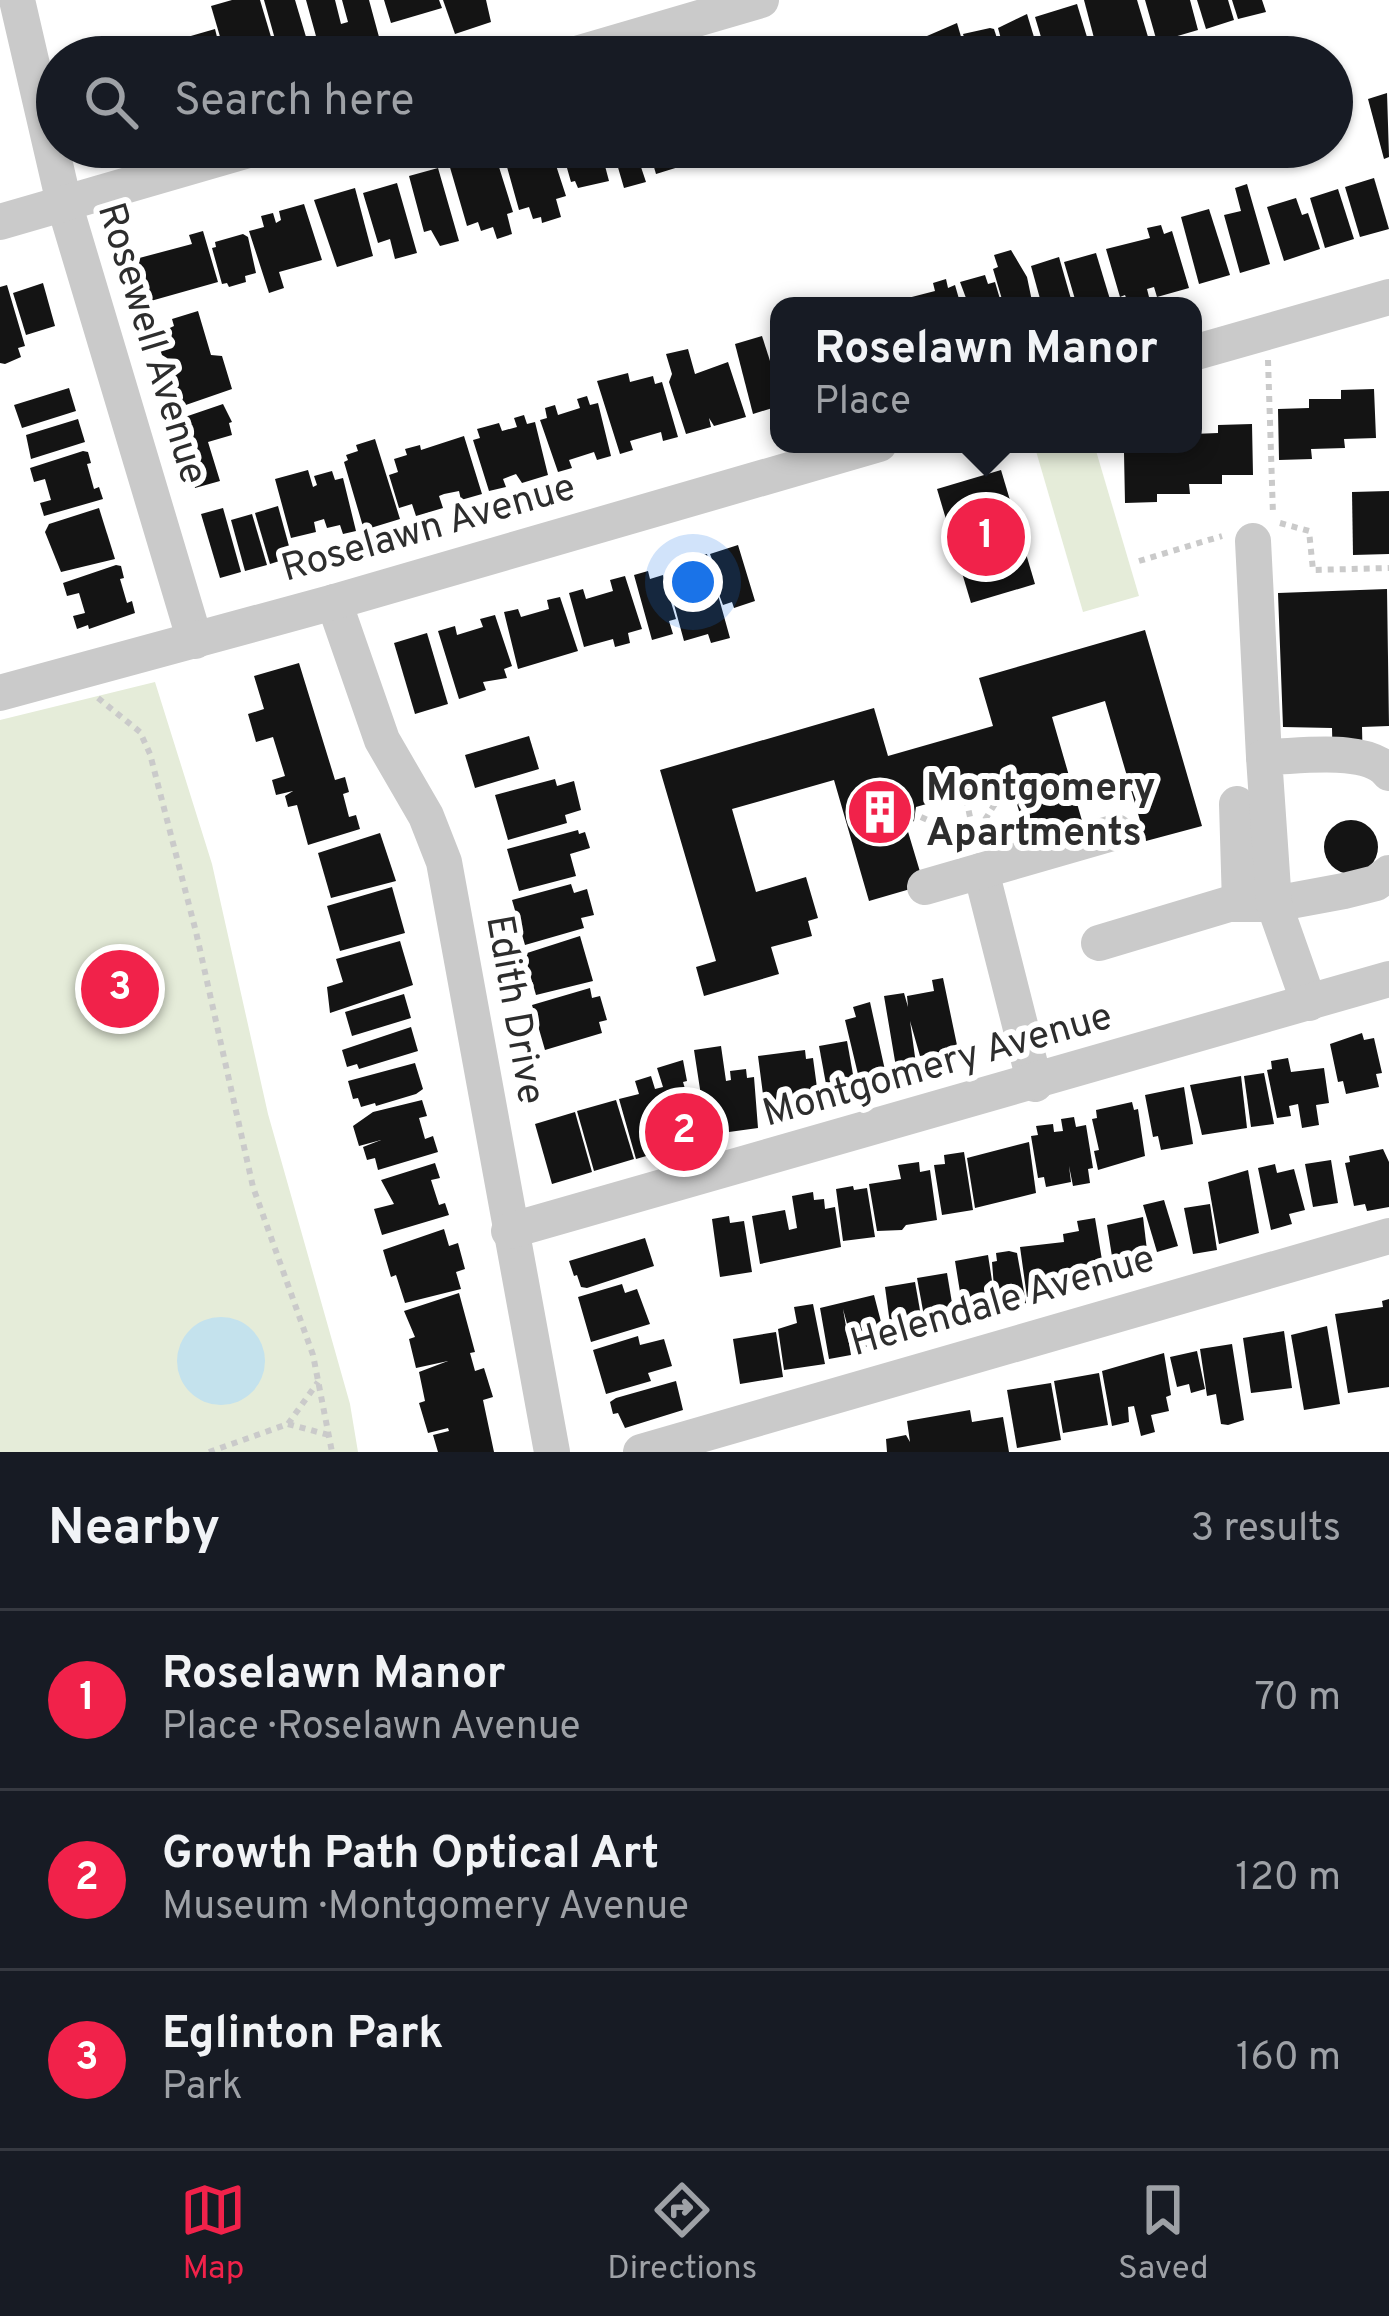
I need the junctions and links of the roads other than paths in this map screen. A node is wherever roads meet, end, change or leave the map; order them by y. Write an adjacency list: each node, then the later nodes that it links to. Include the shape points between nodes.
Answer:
1 (16, 0): 4 (street, Rosewell Avenue)
2 (761, 0): 3 (street)
3 (638, 36)
4 (36, 85)
5 (56, 168): 7 (street, Rosewell Avenue)
6 (186, 168): 7 (street)
7 (64, 203): 8 (street); 14 (street, Rosewell Avenue)
8 (0, 222)
9 (1389, 297): 10 (street)
10 (1202, 350)
11 (848, 453): 13 (street, Roselawn Avenue)
12 (1241, 538): 16 (street)
13 (334, 602): 14 (street, Roselawn Avenue); 28 (street, Edith Drive, via 382,740 444,862)
14 (194, 640): 15 (street, Roselawn Avenue)
15 (0, 692)
16 (1264, 758): 17 (street, via 1363,755); 23 (street)
17 (1389, 773)
18 (1237, 804): 23 (street)
19 (1116, 832): 20 (street)
20 (981, 871): 22 (street); 27 (street)
21 (1389, 873): 23 (street, via 1376,883)
22 (925, 887)
23 (1257, 904): 24 (street); 26 (street)
24 (1099, 943)
25 (1389, 979): 26 (street, Montgomery Avenue)
26 (1309, 1003): 27 (street, Montgomery Avenue)
27 (1035, 1084): 28 (street, Montgomery Avenue)
28 (509, 1231): 30 (street, Edith Drive)
29 (1389, 1236): 31 (street, Helendale Avenue)
30 (552, 1452)
31 (641, 1452)

